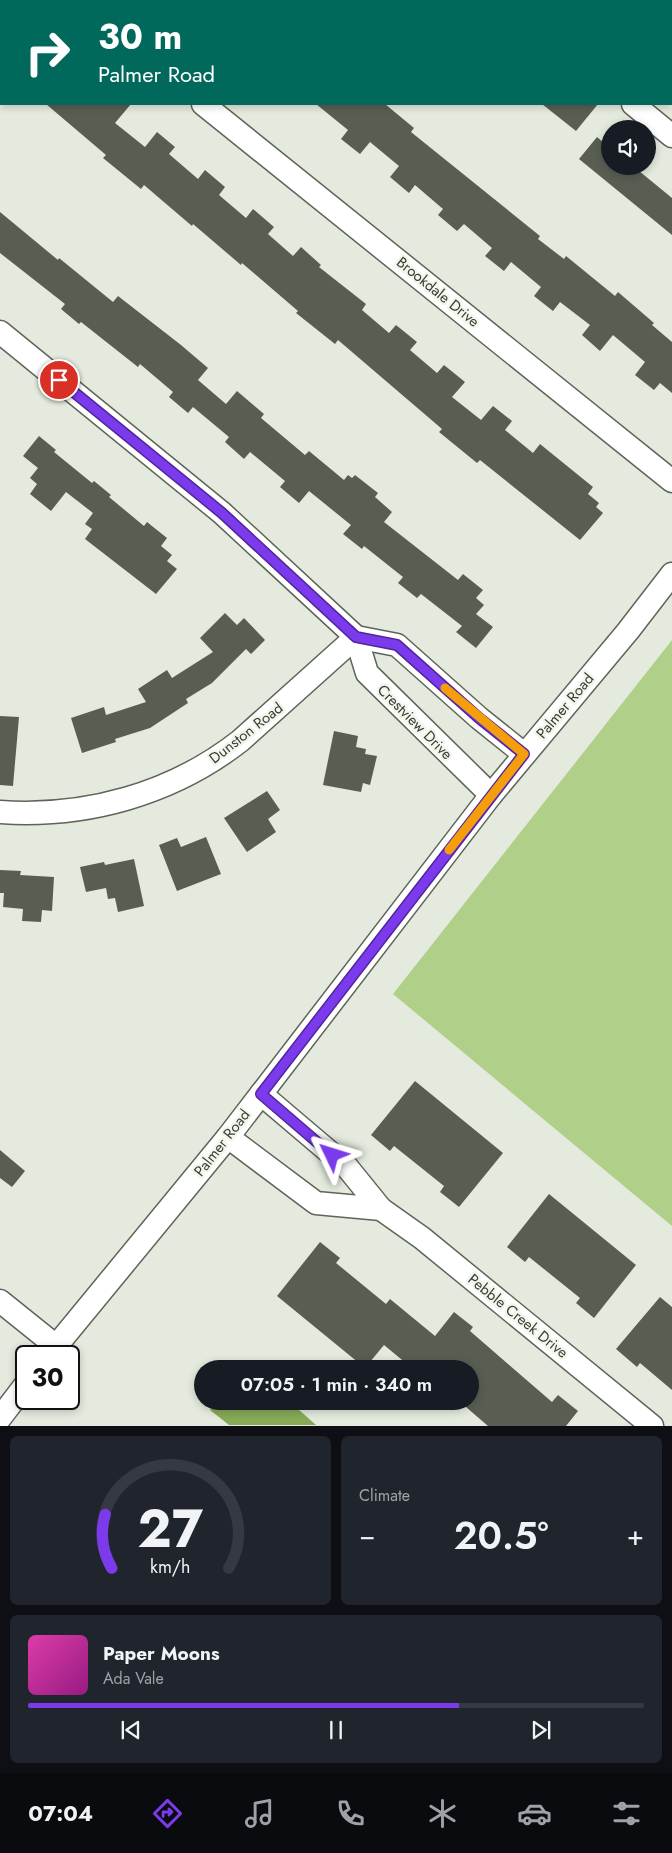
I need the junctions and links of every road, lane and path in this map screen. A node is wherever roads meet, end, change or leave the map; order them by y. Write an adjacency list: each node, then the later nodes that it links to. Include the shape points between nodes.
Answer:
1 (205, 105): 5 (street, Brookdale Drive)
2 (634, 105): 3 (street)
3 (672, 136)
4 (0, 332): 7 (street, via 222,513)
5 (672, 481)
6 (672, 574): 8 (street, Palmer Road)
7 (356, 637): 8 (street, via 397,645); 9 (street, Crestview Drive, via 367,673); 10 (street, Dunston Road, via 240,741 203,766 166,785 94,807 60,813)
8 (524, 754): 9 (street, Palmer Road)
9 (491, 795): 11 (street, Palmer Road)
10 (0, 812)
11 (261, 1094): 12 (street, Palmer Road); 13 (street, Pebble Creek Drive, via 347,1167)
12 (228, 1137): 13 (street, via 316,1203); 16 (street, Palmer Road)
13 (381, 1209): 19 (street, Pebble Creek Drive, via 430,1244)
14 (0, 1301): 15 (street)
15 (46, 1345)
16 (57, 1345)
17 (15, 1398): 18 (street)
18 (0, 1418)
19 (650, 1425)

